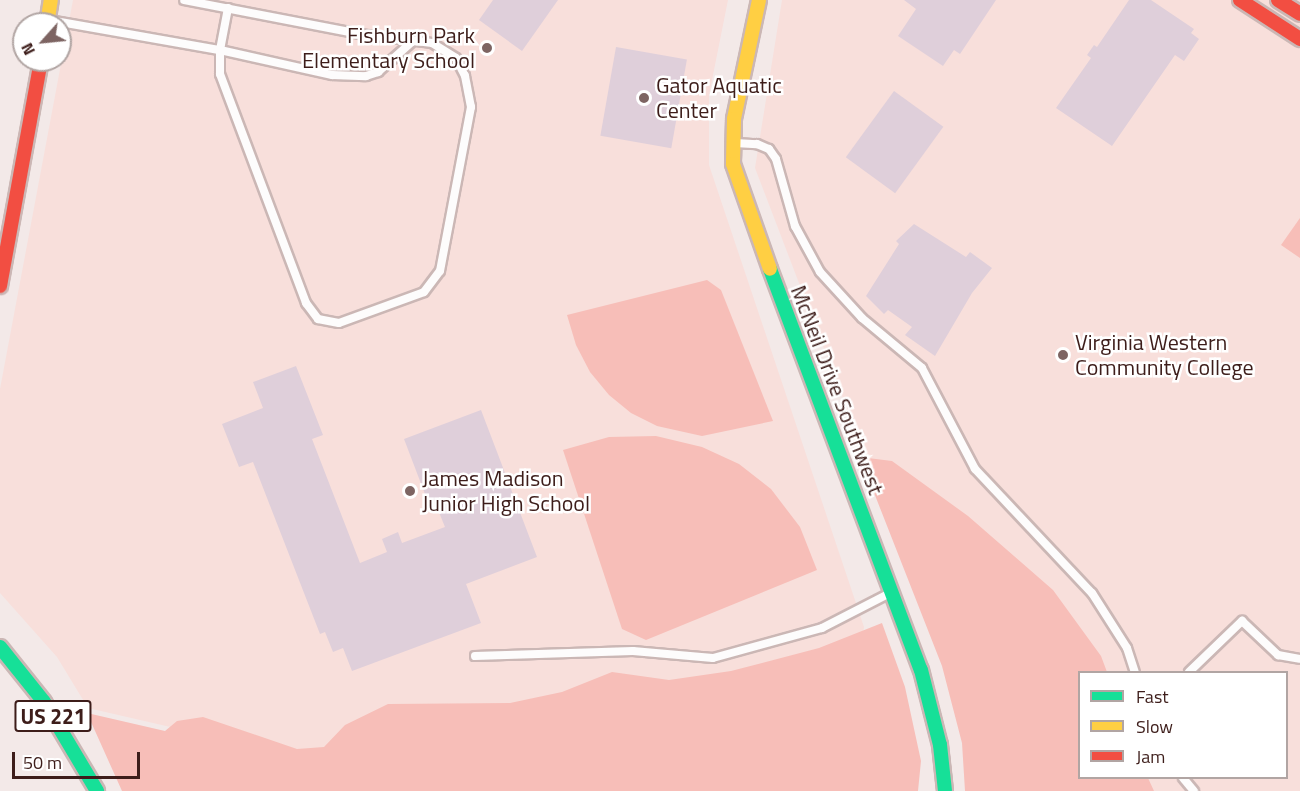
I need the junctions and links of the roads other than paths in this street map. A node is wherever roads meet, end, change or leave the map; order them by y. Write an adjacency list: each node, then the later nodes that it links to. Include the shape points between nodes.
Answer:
1 (184, 0): 5 (lane)
2 (759, 0): 12 (street, McNeil Drive Southwest, via 734,119)
3 (1240, 0): 8 (street)
4 (1278, 0): 6 (street)
5 (228, 8): 9 (lane); 10 (lane)
6 (1300, 14)
7 (72, 26): 10 (lane)
8 (1300, 39)
9 (413, 41): 10 (lane, via 378,72 366,76 332,75); 10 (lane, via 432,43 456,58 471,96 440,271 432,284 414,298 339,323 318,319 306,303 220,74)
10 (220, 50)
11 (38, 72): 13 (street)
12 (733, 144): 14 (street, McNeil Drive Southwest, via 733,164 748,216); 18 (lane, via 757,144 769,149 776,159 795,226 820,272 862,318 922,368 975,469 1092,593 1127,648)
13 (0, 286)
14 (891, 592): 16 (lane, via 822,628 713,658 633,651); 22 (street, McNeil Drive Southwest, via 931,703)
15 (0, 647): 21 (street, US 221, via 44,702)
16 (475, 656)
17 (1300, 659): 19 (lane, via 1278,655 1242,621)
18 (1135, 671)
19 (1190, 671)
20 (1185, 779): 23 (lane)
21 (97, 791)
22 (945, 791)
23 (1194, 791)

